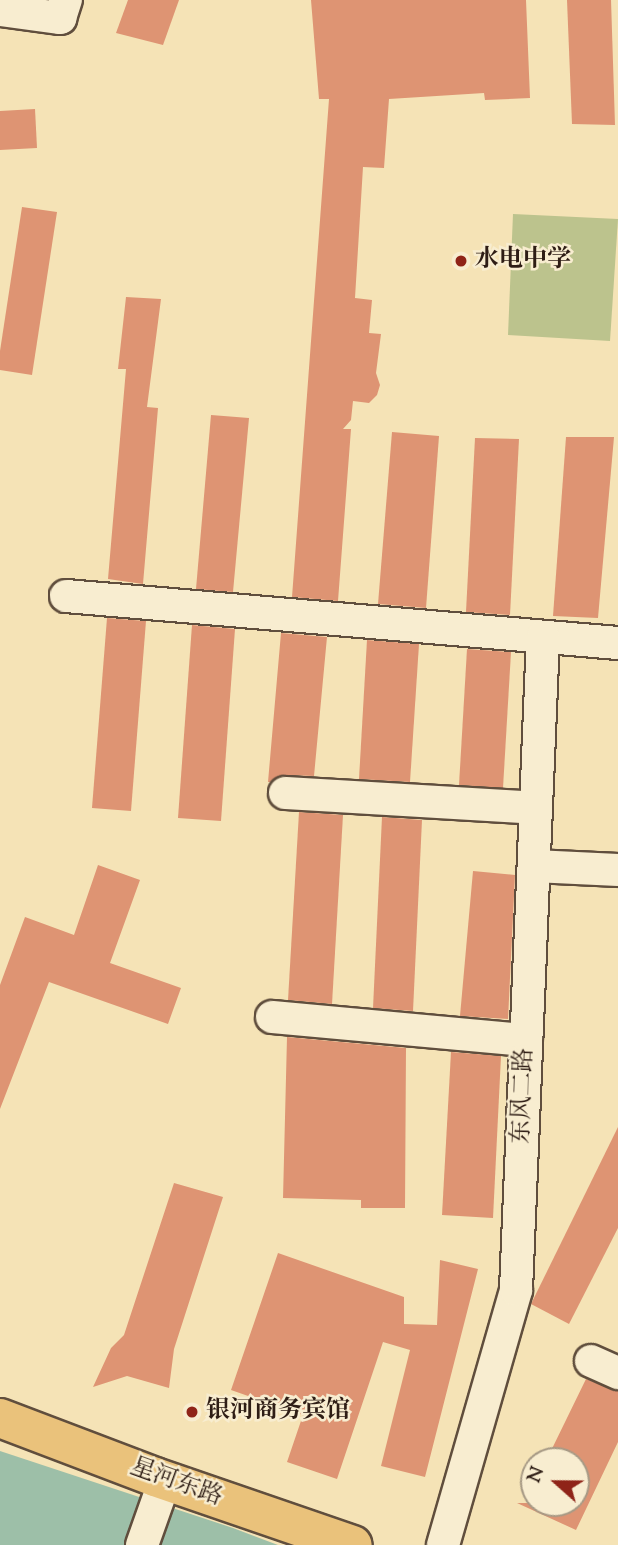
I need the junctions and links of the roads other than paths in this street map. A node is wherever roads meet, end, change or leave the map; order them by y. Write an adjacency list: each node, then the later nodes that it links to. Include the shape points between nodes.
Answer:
1 (66, 0): 2 (street, via 60,18)
2 (0, 10)
3 (66, 596): 4 (street)
4 (543, 637): 5 (street); 7 (street, 东风二路)
5 (618, 643)
6 (285, 793): 7 (street)
7 (536, 808): 8 (street, 东风二路)
8 (534, 866): 9 (street); 11 (street, 东风二路)
9 (618, 870)
10 (272, 1017): 11 (street)
11 (526, 1040): 16 (street, 东风二路, via 516,1290)
12 (0, 1418): 13 (main road, 星河东路)
13 (162, 1489): 14 (street); 15 (main road, 星河东路)
14 (142, 1545)
15 (353, 1545)
16 (443, 1545)

